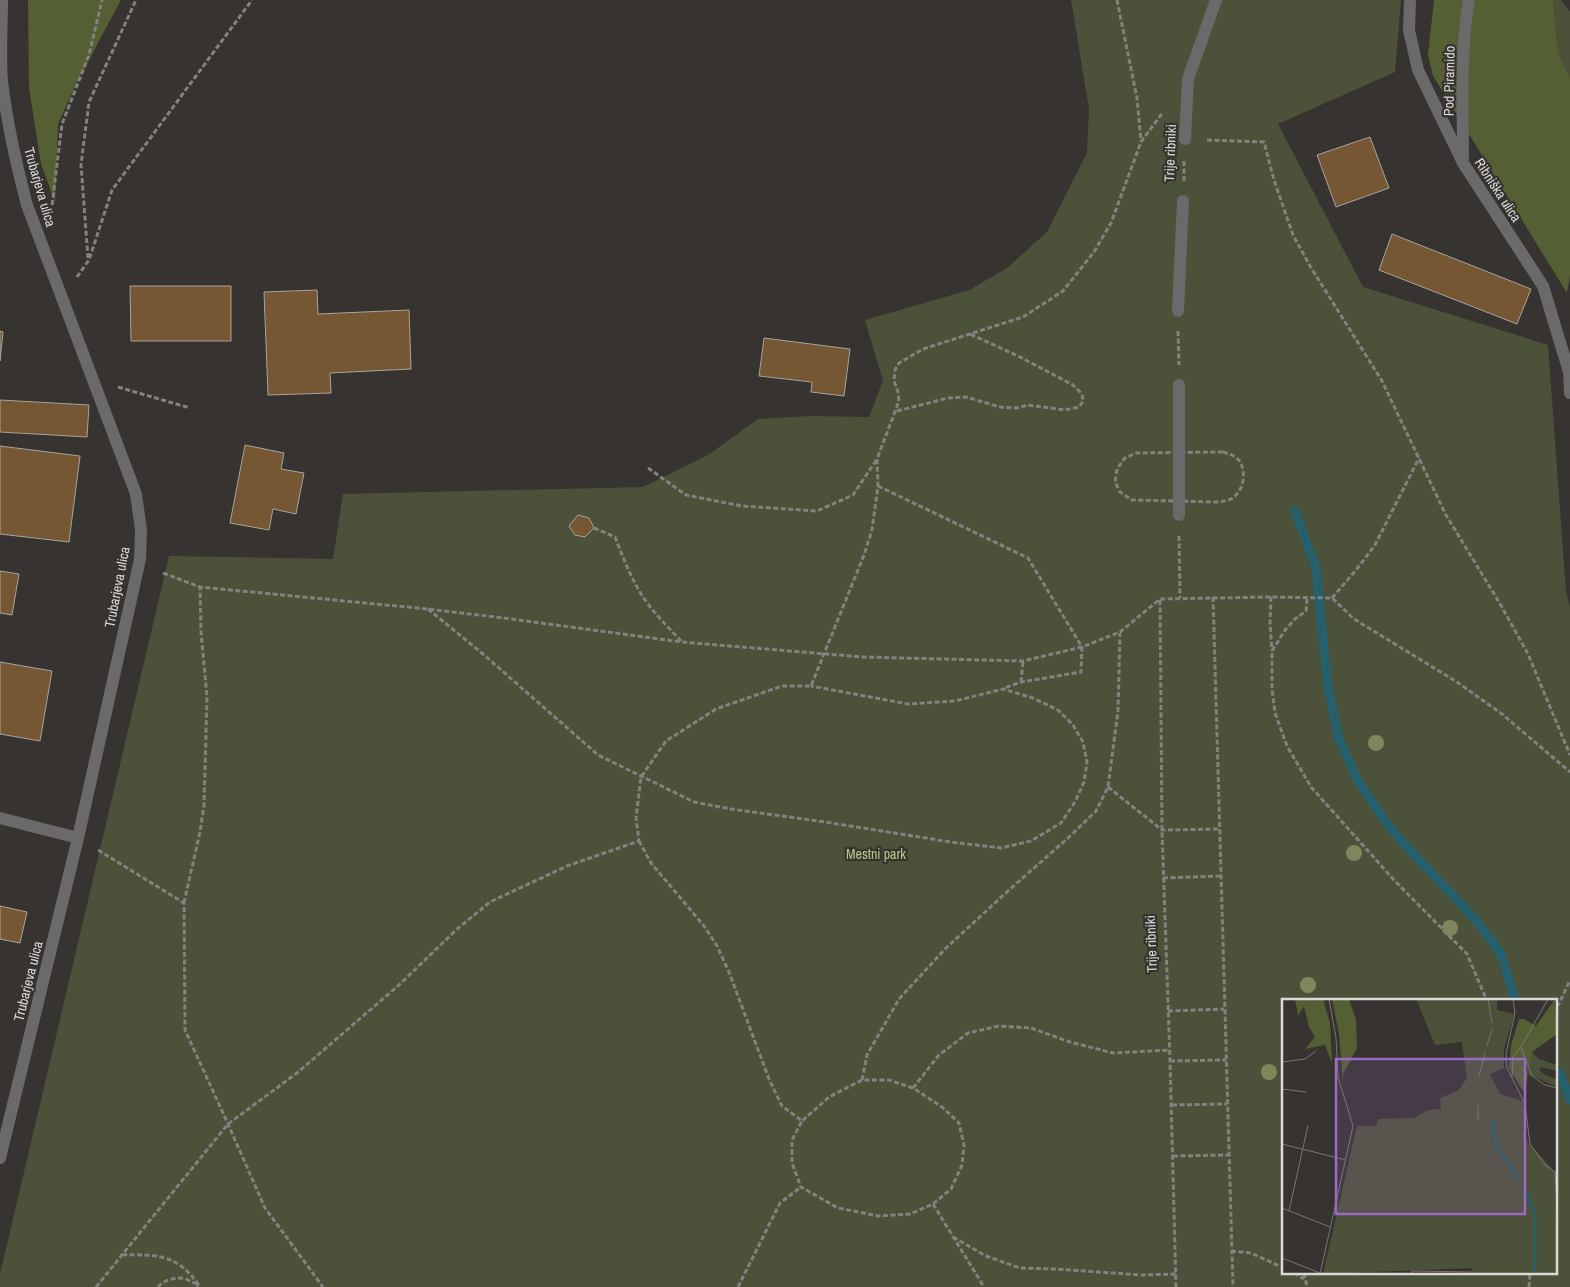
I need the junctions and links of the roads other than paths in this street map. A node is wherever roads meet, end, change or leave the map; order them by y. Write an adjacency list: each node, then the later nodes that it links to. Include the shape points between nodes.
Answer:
1 (2, 0): 13 (street, Trubarjeva ulica, via 2,80 12,146 27,206 136,494 140,530 140,559)
2 (1216, 0): 5 (street, Trije ribniki, via 1188,79)
3 (1410, 0): 6 (street, Ribniška ulica, via 1408,30 1418,70)
4 (1469, 0): 6 (street, Pod Piramido, via 1462,71)
5 (1185, 139)
6 (1463, 163): 10 (street, Ribniška ulica, via 1543,286 1569,372)
7 (1183, 201): 8 (street, Trije ribniki)
8 (1178, 311)
9 (1179, 385): 11 (street)
10 (1570, 393)
11 (1179, 515)
12 (0, 818): 13 (street)
13 (78, 838): 14 (street, Trubarjeva ulica)
14 (0, 1158)

